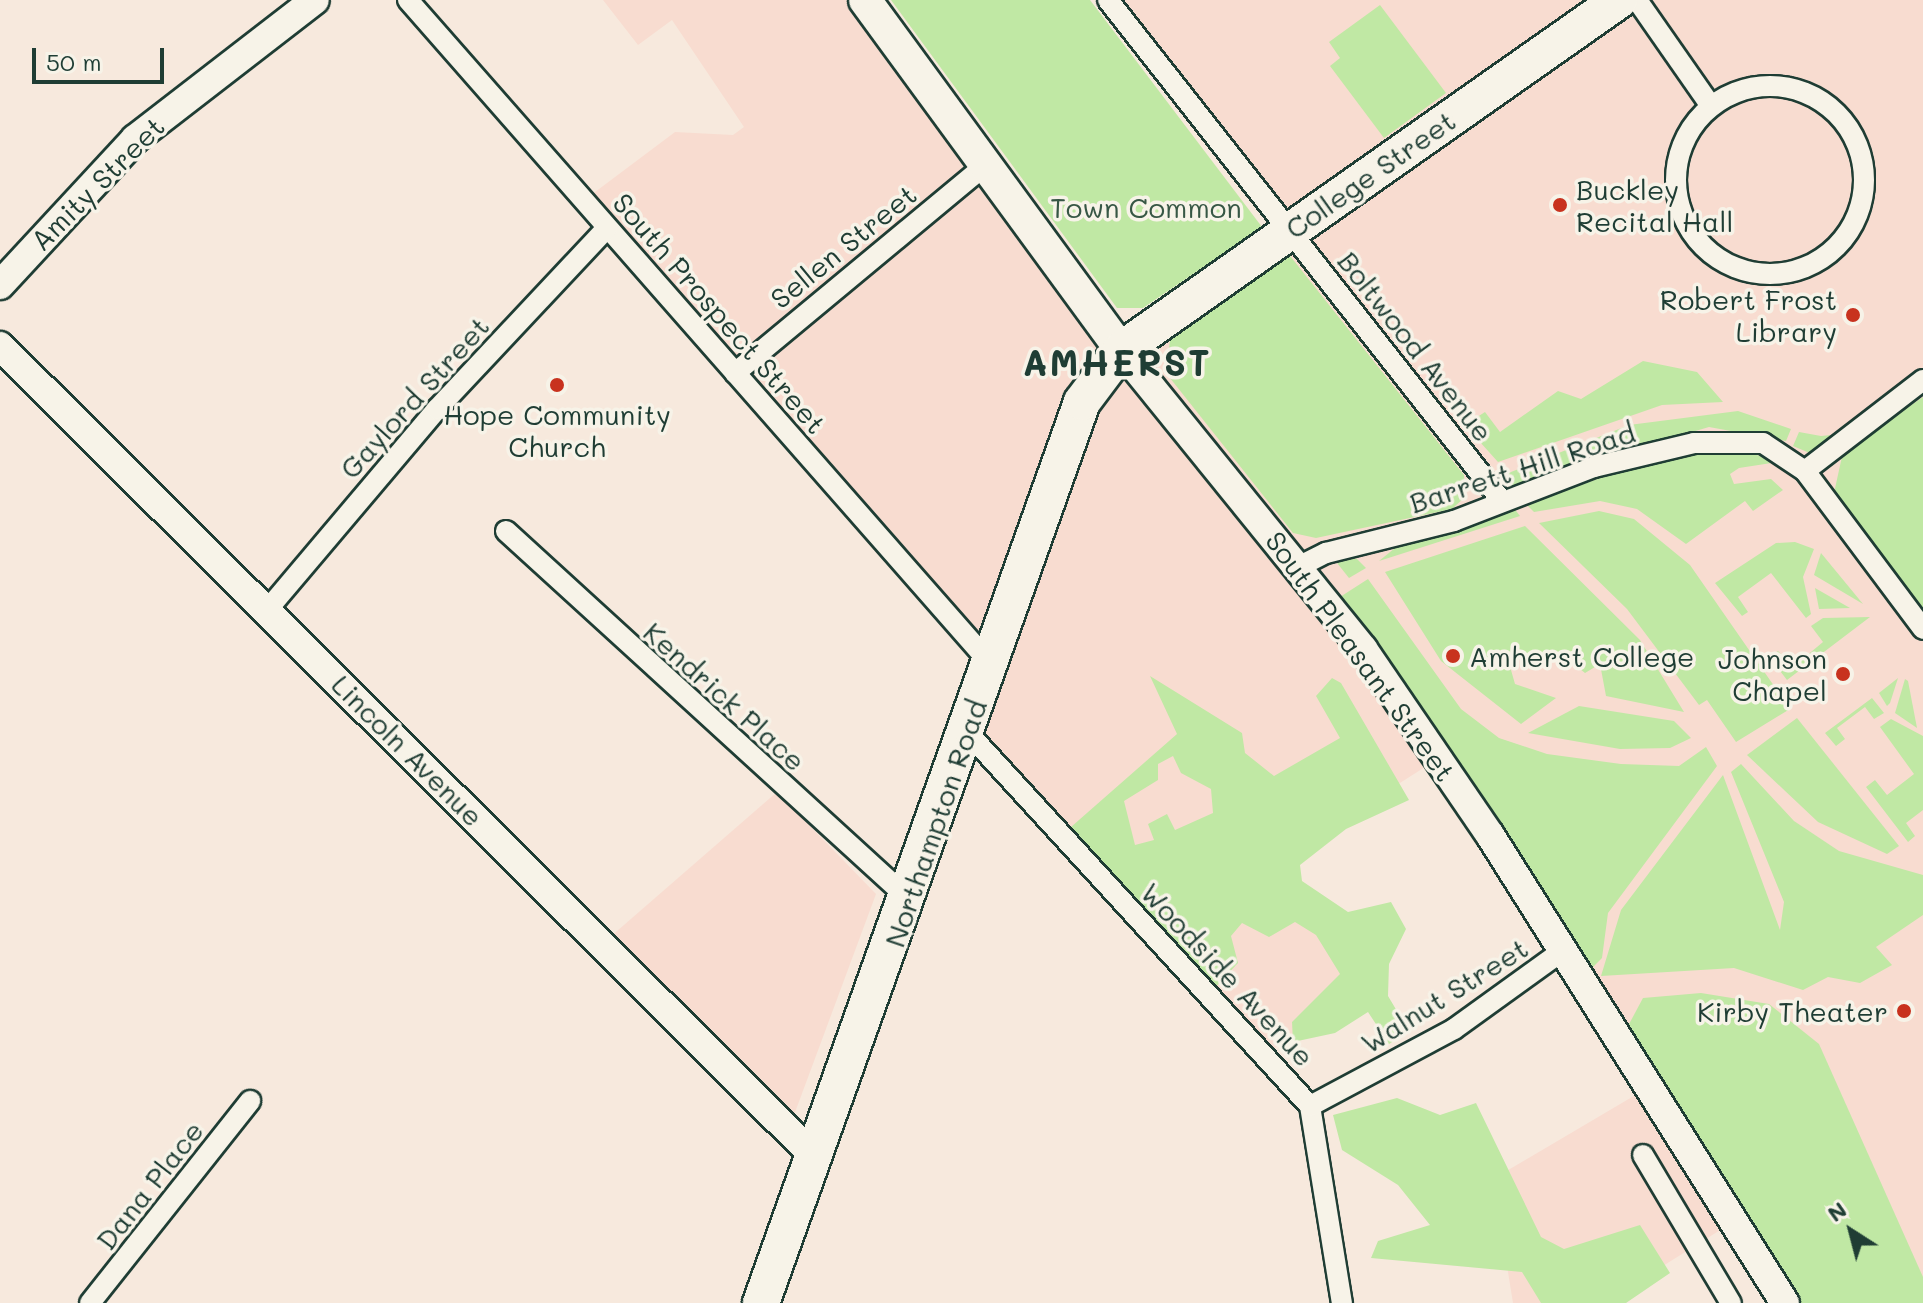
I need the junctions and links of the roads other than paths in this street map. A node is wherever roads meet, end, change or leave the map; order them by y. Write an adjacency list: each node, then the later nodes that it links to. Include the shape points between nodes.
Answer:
1 (315, 0): 11 (main road, Amity Street, via 135,139)
2 (408, 0): 9 (street, South Prospect Street)
3 (865, 0): 8 (main road, South Pleasant Street)
4 (1108, 0): 10 (street, Boltwood Avenue)
5 (1619, 0): 10 (highway, College Street)
6 (1637, 0): 7 (street)
7 (1711, 106): 7 (street, via 1692,126 1675,176 1678,203 1705,249 1752,273 1779,274 1829,254 1853,222 1864,184 1862,157 1843,121 1813,95 1787,87 1747,89)
8 (987, 164): 13 (main road, South Pleasant Street); 14 (street, Sellen Street)
9 (607, 228): 14 (street, South Prospect Street); 20 (street, Gaylord Street, via 437,409)
10 (1288, 230): 13 (highway, College Street); 17 (street, Boltwood Avenue)
11 (0, 285)
12 (0, 346): 20 (main road, Lincoln Avenue)
13 (1121, 350): 19 (main road, South Pleasant Street); 22 (highway, Northampton Road, via 1082,402)
14 (735, 373): 22 (street, South Prospect Street)
15 (1923, 380): 16 (street)
16 (1805, 471): 17 (street, Barrett Hill Road, via 1763,443 1694,443 1594,467); 21 (street, Barrett Hill Road)
17 (1502, 501): 19 (street, Barrett Hill Road)
18 (506, 531): 24 (street, Kendrick Place)
19 (1300, 566): 25 (main road, South Pleasant Street, via 1490,835)
20 (268, 609): 29 (main road, Lincoln Avenue)
21 (1923, 629)
22 (990, 663): 23 (highway, Northampton Road)
23 (969, 734): 24 (highway, Northampton Road); 27 (street, Woodside Avenue)
24 (909, 899): 29 (highway, Northampton Road)
25 (1562, 951): 27 (street, Walnut Street, via 1454,1029); 34 (main road, South Pleasant Street)
26 (250, 1101): 30 (street, Dana Place)
27 (1310, 1106): 32 (street, Woodside Avenue)
28 (1643, 1155): 33 (street)
29 (815, 1157): 31 (highway, Northampton Road)
30 (90, 1303)
31 (761, 1303)
32 (1342, 1303)
33 (1731, 1303)
34 (1785, 1303)

